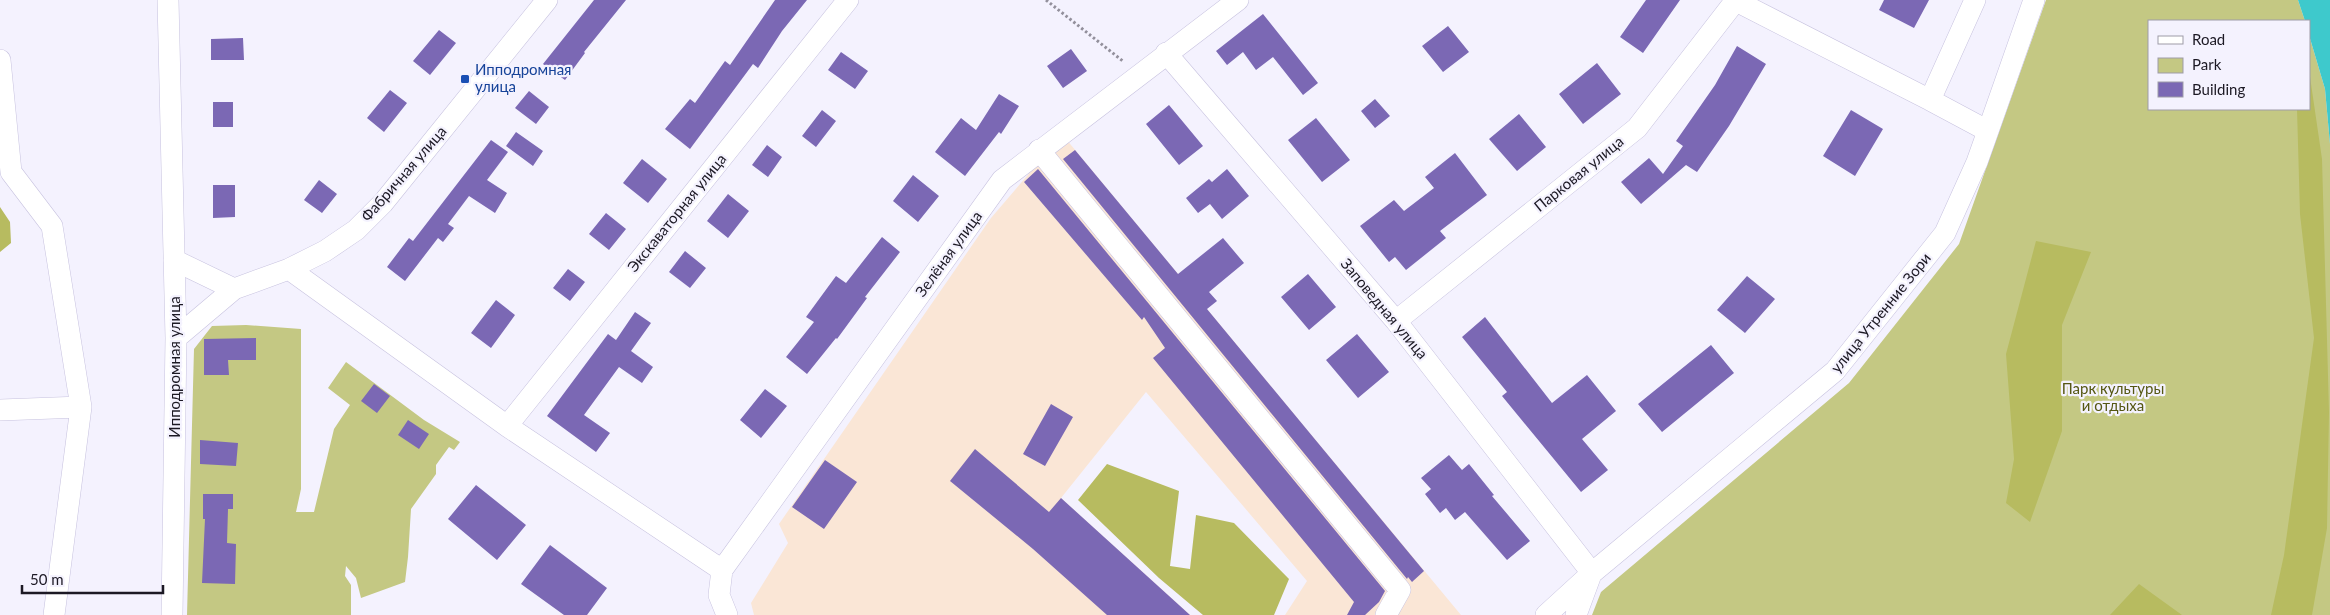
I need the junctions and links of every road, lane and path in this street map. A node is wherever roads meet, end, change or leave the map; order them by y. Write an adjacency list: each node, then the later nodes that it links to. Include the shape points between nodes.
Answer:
1 (168, 0): 16 (street, Ипподромная улица)
2 (547, 0): 17 (street, Фабричная улица, via 383,203 356,230 325,251)
3 (848, 0): 23 (street, Экскаваторная улица)
4 (1046, 0): 11 (path)
5 (1238, 0): 9 (street, Зелёная улица)
6 (1974, 0): 12 (street)
7 (2034, 0): 13 (street, улица Утренние Зори)
8 (1736, 1): 12 (street); 19 (street, Парковая улица, via 1637,128)
9 (1166, 53): 11 (street, Зелёная улица); 19 (street, Заповедная улица)
10 (0, 60): 15 (street)
11 (1140, 75): 14 (street, Зелёная улица)
12 (1930, 100): 13 (street)
13 (1988, 130): 25 (street, улица Утренние Зори, via 1945,233 1835,372)
14 (1039, 150): 24 (street, Зелёная улица, via 1002,180); 29 (street, via 1400,590)
15 (5, 171): 21 (street, via 52,226)
16 (174, 260): 18 (street); 20 (street, Ипподромная улица)
17 (289, 269): 18 (street, Фабричная улица); 23 (street)
18 (234, 289): 20 (street, Фабричная улица)
19 (1396, 322): 25 (street, Заповедная улица)
20 (176, 338): 27 (street, Ипподромная улица)
21 (82, 407): 22 (street); 26 (street)
22 (0, 410)
23 (507, 426): 24 (street)
24 (722, 570): 28 (street, via 719,595)
25 (1592, 573): 30 (street, улица Утренние Зори); 31 (street)
26 (54, 615)
27 (172, 615)
28 (727, 615)
29 (1386, 615)
30 (1546, 615)
31 (1576, 615)

